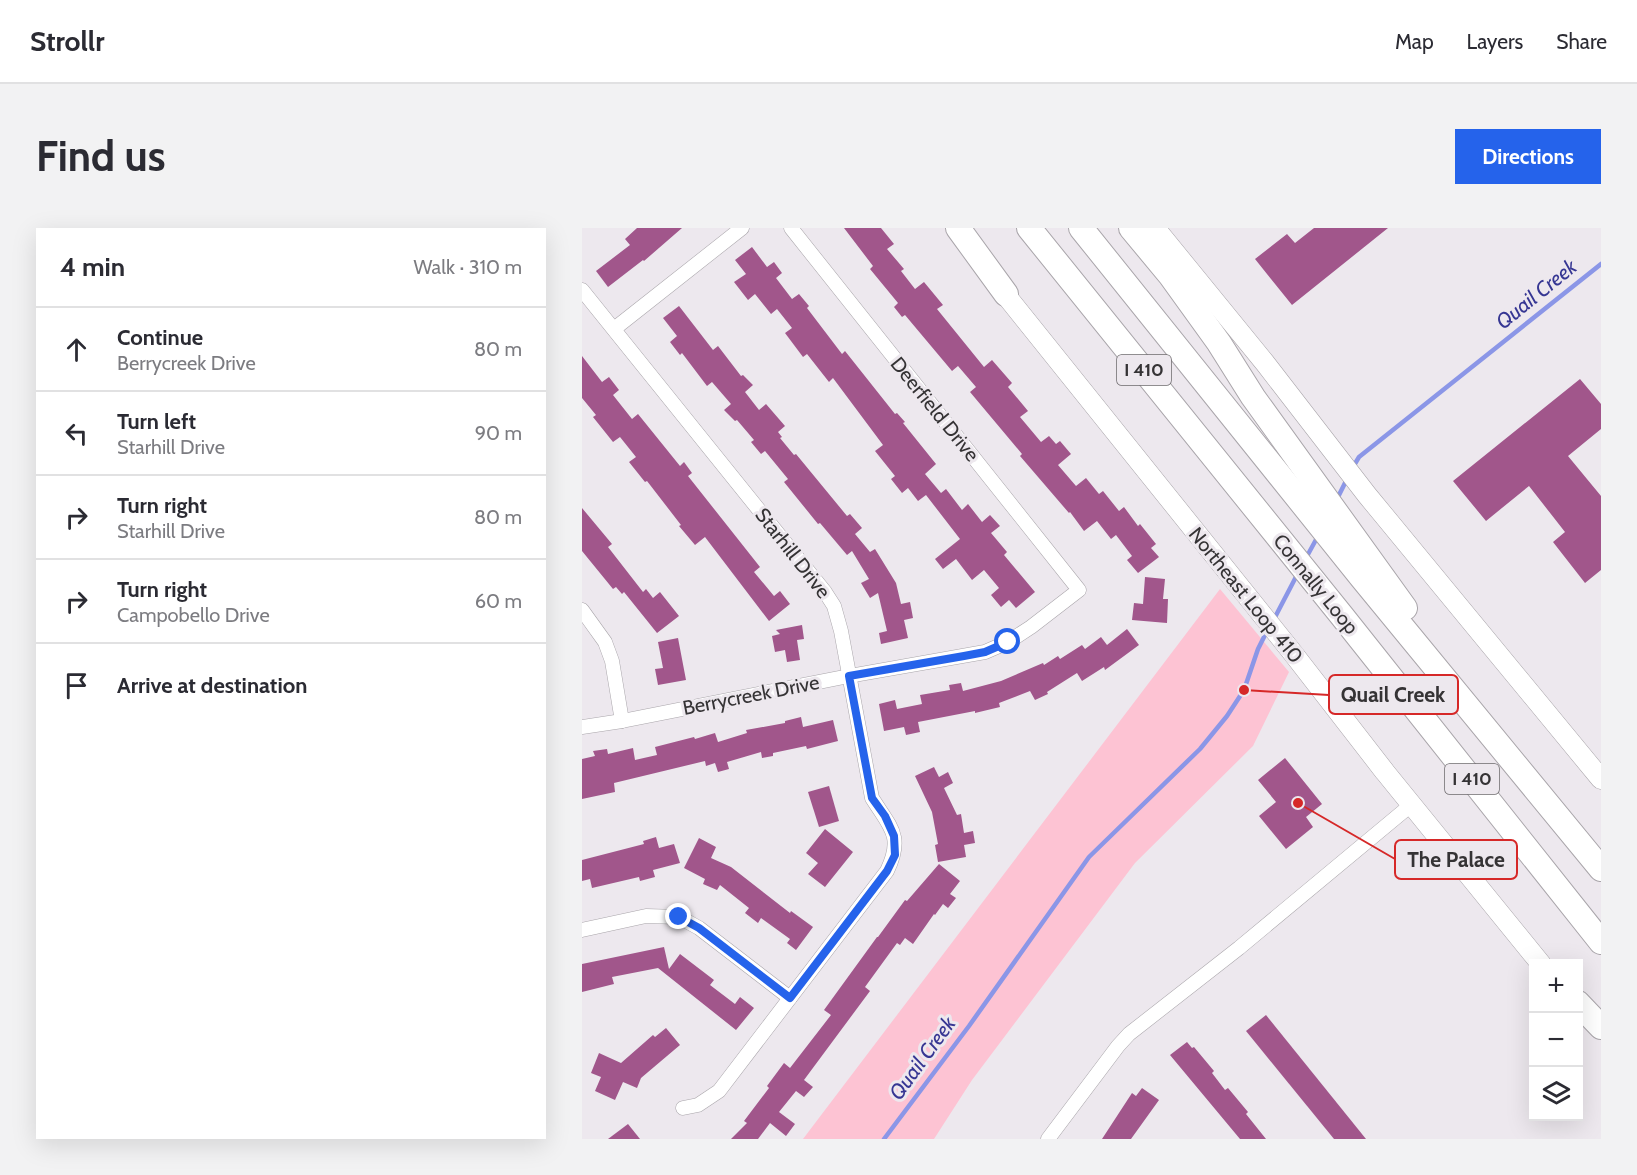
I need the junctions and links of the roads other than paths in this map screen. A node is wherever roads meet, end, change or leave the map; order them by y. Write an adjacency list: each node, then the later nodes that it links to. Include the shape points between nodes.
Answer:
1 (742, 228): 11 (street)
2 (791, 228): 13 (street, Deerfield Drive)
3 (950, 228): 10 (main road, Northeast Loop 410)
4 (958, 228): 10 (highway)
5 (1029, 228): 22 (highway, Connally Loop / I 410)
6 (1081, 228): 12 (highway, Connally Loop / I 410, via 1273,467)
7 (1131, 228): 12 (highway, via 1219,344)
8 (1155, 228): 18 (main road, via 1367,495)
9 (582, 290): 11 (street, Starhill Drive)
10 (1006, 294): 19 (main road, Northeast Loop 410)
11 (614, 329): 15 (street, Starhill Drive, via 825,592 834,606)
12 (1369, 573): 20 (highway, Connally Loop / I 410)
13 (1079, 590): 15 (street, Berrycreek Drive, via 1031,627 985,652)
14 (582, 610): 16 (street, via 605,642 612,661)
15 (849, 676): 16 (street, Berrycreek Drive); 24 (street, Starhill Drive, via 872,798 894,836 895,855 887,871)
16 (622, 721): 17 (street, Berrycreek Drive)
17 (582, 727)
18 (1601, 779)
19 (1411, 805): 23 (main road, Northeast Loop 410); 30 (street, via 1129,1034)
20 (1601, 869)
21 (582, 930): 24 (street, via 646,916 679,917)
22 (1601, 942)
23 (1538, 959)
24 (790, 998): 29 (street, Starhill Drive, via 718,1091 698,1105)
25 (1583, 1008): 27 (highway)
26 (1580, 1013): 28 (main road)
27 (1601, 1027)
28 (1601, 1040)
29 (683, 1108)
30 (1048, 1139)

